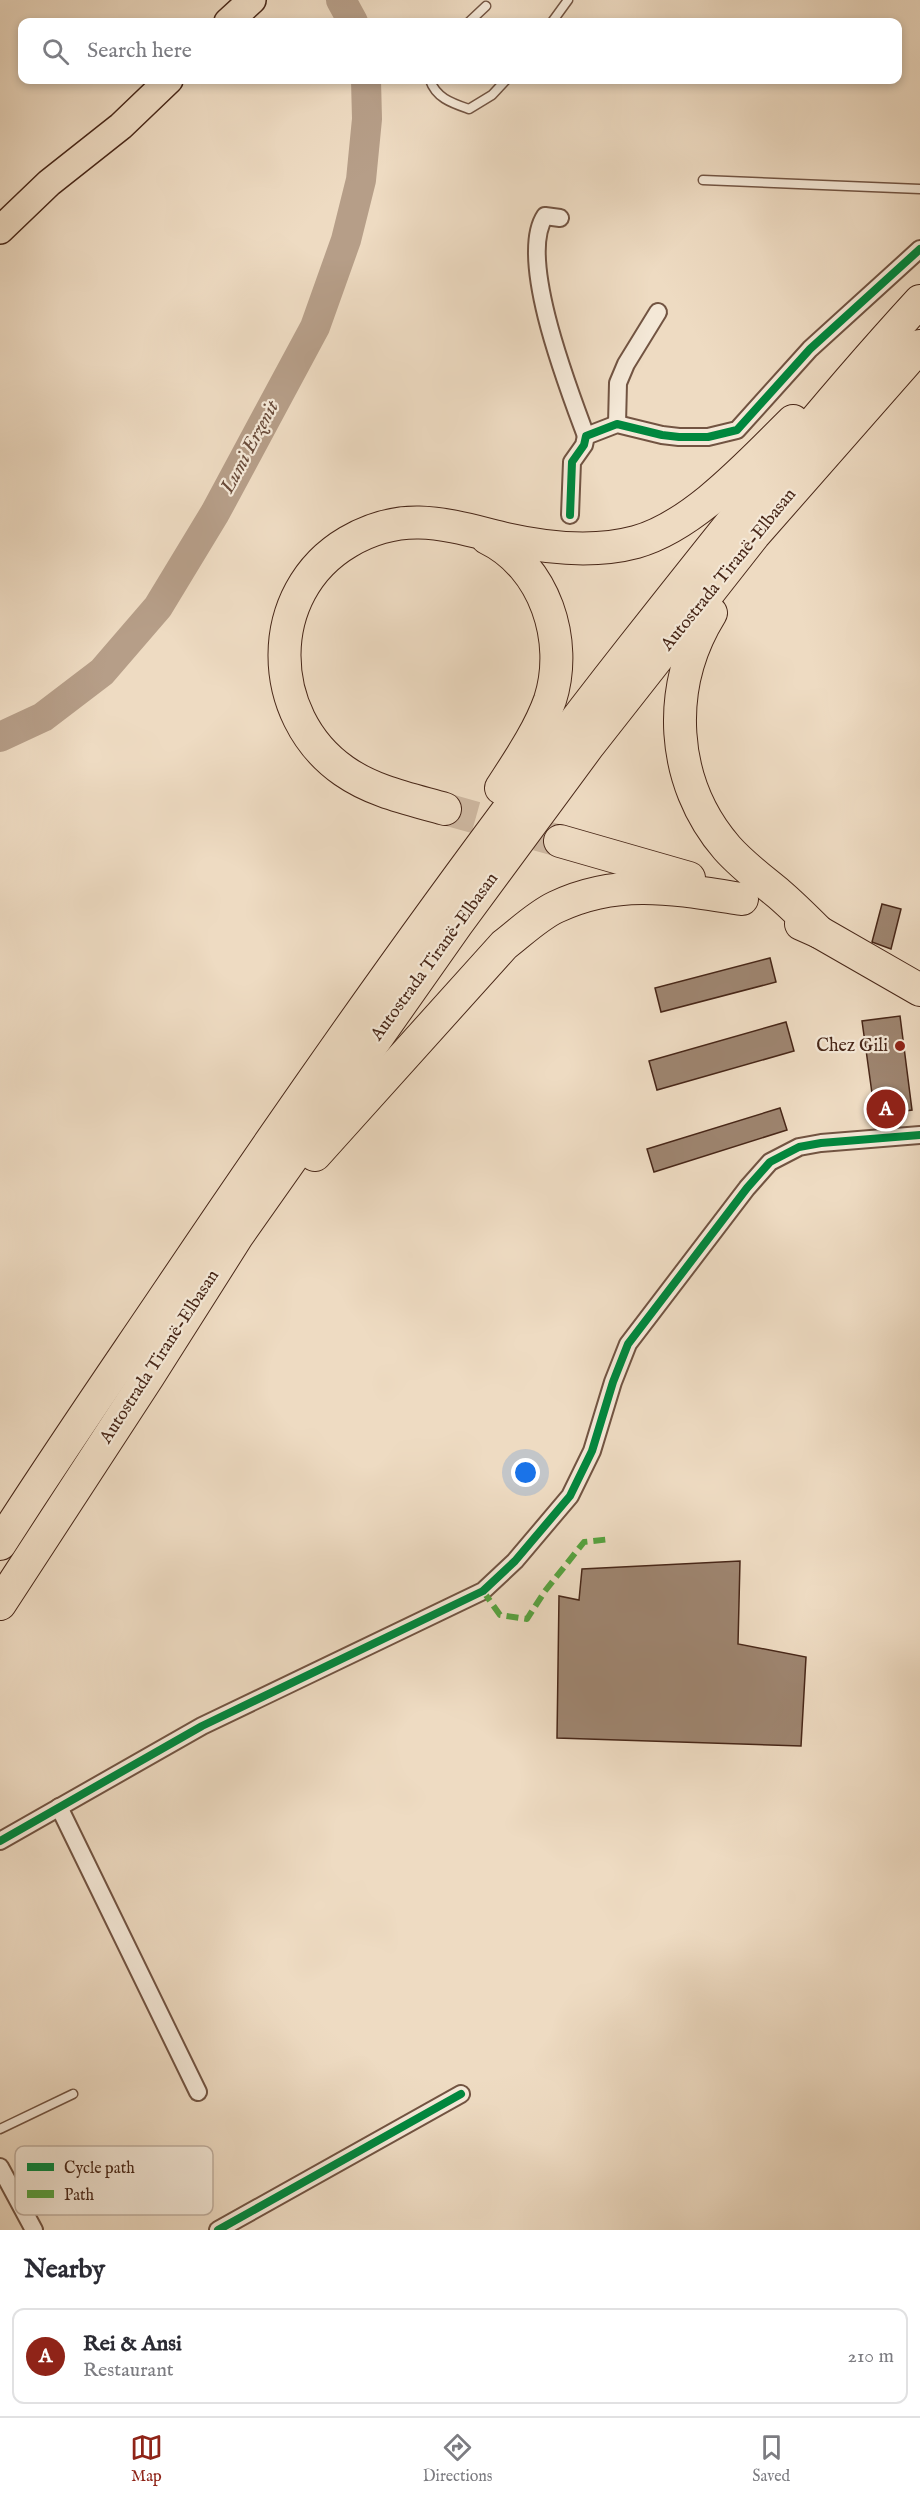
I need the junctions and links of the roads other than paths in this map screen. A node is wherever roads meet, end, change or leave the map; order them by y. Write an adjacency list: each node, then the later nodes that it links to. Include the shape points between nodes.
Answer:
1 (252, 0): 4 (main road)
2 (568, 0): 6 (lane)
3 (486, 6): 5 (lane)
4 (232, 18)
5 (473, 18)
6 (555, 18)
7 (165, 84): 13 (main road)
8 (431, 84): 9 (lane, via 433,90 451,103 469,109)
9 (502, 84)
10 (703, 180): 11 (lane)
11 (920, 189)
12 (560, 218): 20 (street, via 545,216 539,224 536,246 541,292 564,376)
13 (0, 230)
14 (920, 249): 19 (street, via 810,349 737,430 708,437 679,436)
15 (920, 301): 18 (highway, Autostrada Tiranë-Elbasan)
16 (658, 312): 19 (street, via 618,383)
17 (920, 346): 23 (highway, Autostrada Tiranë-Elbasan)
18 (848, 382): 22 (highway, via 827,387 714,495 678,522 637,542 557,546); 27 (highway, Autostrada Tiranë-Elbasan, via 566,731)
19 (617, 424): 20 (street)
20 (586, 436): 21 (street, via 572,462)
21 (570, 515)
22 (467, 529): 24 (highway, via 434,522 397,523 348,542 306,583 285,640 289,693 311,741 361,781 396,796); 27 (highway, via 503,548 531,577 549,608 555,666 550,699 540,724 428,897)
23 (754, 535): 28 (highway, via 756,554 712,611 692,648 678,731 694,798 717,836 754,876); 31 (highway, Autostrada Tiranë-Elbasan, via 575,764)
24 (445, 809)
25 (560, 841): 26 (highway, via 680,874)
26 (742, 899): 28 (highway); 31 (highway, via 669,887 634,887 580,897 530,924 504,945 431,1024 307,1164 260,1227)
27 (428, 917): 32 (highway, Autostrada Tiranë-Elbasan, via 223,1210)
28 (819, 932): 29 (highway)
29 (920, 990)
30 (920, 1135): 34 (street, via 821,1143 799,1147 770,1162 628,1344 592,1451 570,1496 515,1561 483,1591 202,1726)
31 (238, 1235): 33 (highway, Autostrada Tiranë-Elbasan)
32 (0, 1544)
33 (0, 1604)
34 (59, 1808): 35 (street); 36 (street)
35 (0, 1840)
36 (198, 2092)
37 (72, 2094): 39 (lane)
38 (461, 2094): 44 (street)
39 (0, 2129)
40 (0, 2167): 41 (street)
41 (15, 2195)
42 (26, 2215): 43 (street)
43 (34, 2230)
44 (218, 2230)

